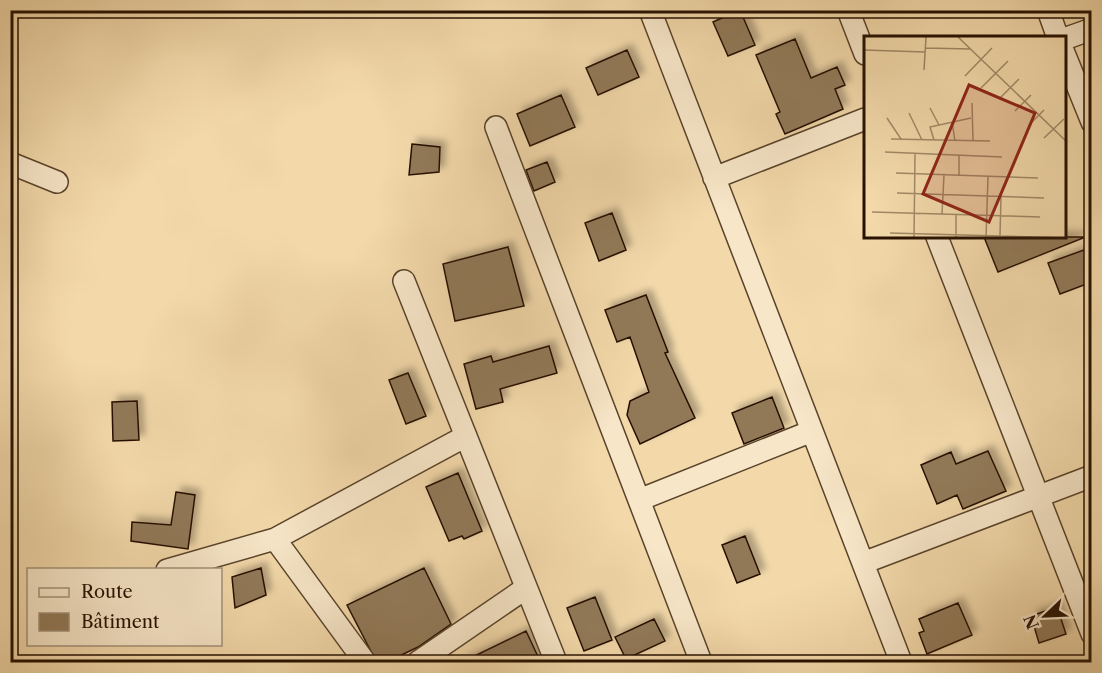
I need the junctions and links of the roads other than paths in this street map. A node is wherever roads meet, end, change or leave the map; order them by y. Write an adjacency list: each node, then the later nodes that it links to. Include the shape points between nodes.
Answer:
1 (650, 10): 13 (street)
2 (848, 10): 7 (street)
3 (1048, 10): 5 (street)
4 (1092, 28): 6 (street)
5 (1058, 36)
6 (1066, 39)
7 (864, 51)
8 (1066, 56): 10 (street)
9 (864, 119): 13 (street)
10 (1092, 122)
11 (496, 127): 21 (street)
12 (10, 163): 14 (street)
13 (714, 178): 17 (street)
14 (57, 182)
15 (937, 238): 20 (street)
16 (404, 281): 18 (street)
17 (812, 431): 21 (street); 23 (street)
18 (466, 436): 22 (street); 25 (street)
19 (1092, 476): 20 (street)
20 (1038, 496): 23 (street); 26 (street)
21 (639, 500): 30 (street)
22 (275, 539): 24 (street); 27 (street)
23 (862, 563): 31 (street)
24 (174, 568)
25 (526, 588): 28 (street); 29 (street)
26 (1092, 634)
27 (352, 657)
28 (418, 663)
29 (556, 663)
30 (701, 663)
31 (901, 663)

